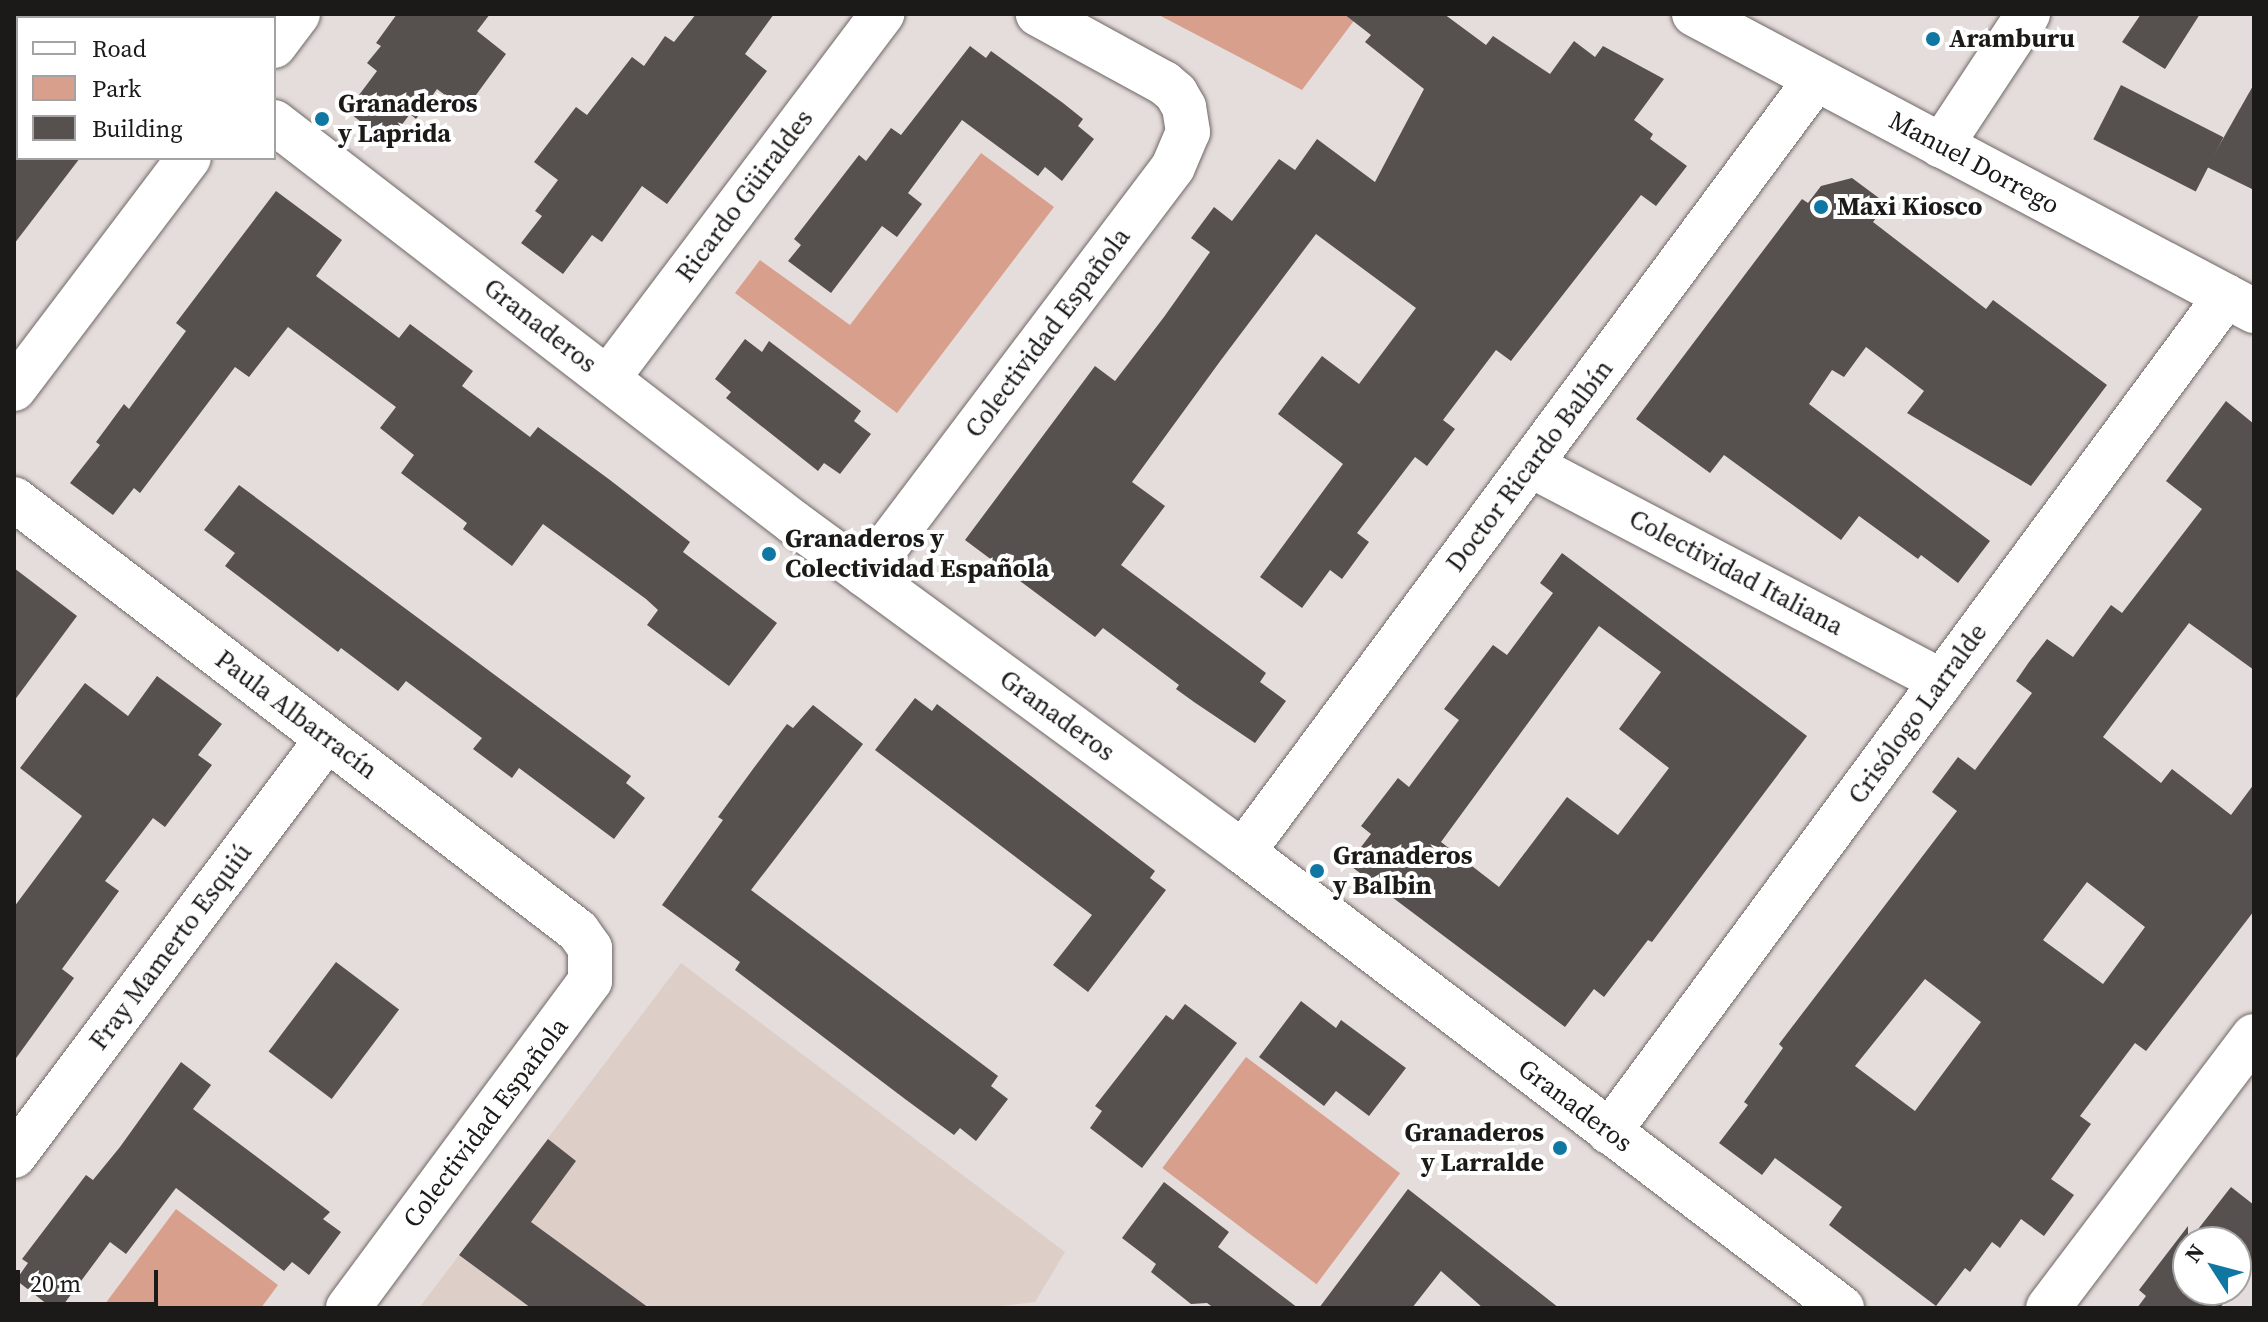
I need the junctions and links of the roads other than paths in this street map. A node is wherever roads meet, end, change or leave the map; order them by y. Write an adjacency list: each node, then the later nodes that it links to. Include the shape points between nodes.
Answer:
1 (298, 14): 6 (street)
2 (882, 14): 12 (street, Ricardo Güiraldes)
3 (1038, 14): 16 (street, Colectividad Española, via 1164,83 1184,107 1188,132 1173,167)
4 (1694, 14): 7 (street, Manuel Dorrego)
5 (2028, 14): 9 (street)
6 (276, 43)
7 (1816, 79): 9 (street, Manuel Dorrego); 14 (street, Doctor Ricardo Balbín)
8 (276, 124): 12 (street, Granaderos)
9 (1941, 146): 11 (street, Manuel Dorrego)
10 (187, 160): 13 (street)
11 (2240, 304): 17 (street, Crisólogo Larralde)
12 (608, 378): 16 (street, Granaderos)
13 (14, 389)
14 (1530, 465): 17 (street, Colectividad Italiana); 19 (street, Doctor Ricardo Balbín)
15 (14, 499): 18 (street, Paula Albarracín)
16 (865, 575): 19 (street, Granaderos)
17 (1942, 681): 22 (street, Crisólogo Larralde)
18 (327, 739): 20 (street, Paula Albarracín); 23 (street, Fray Mamerto Esquiú)
19 (1243, 852): 22 (street, Granaderos)
20 (578, 931): 24 (street, Colectividad Española, via 590,948 590,981)
21 (2254, 1036): 26 (street)
22 (1609, 1132): 25 (street, Granaderos)
23 (14, 1156)
24 (348, 1308)
25 (1842, 1308)
26 (2048, 1308)

